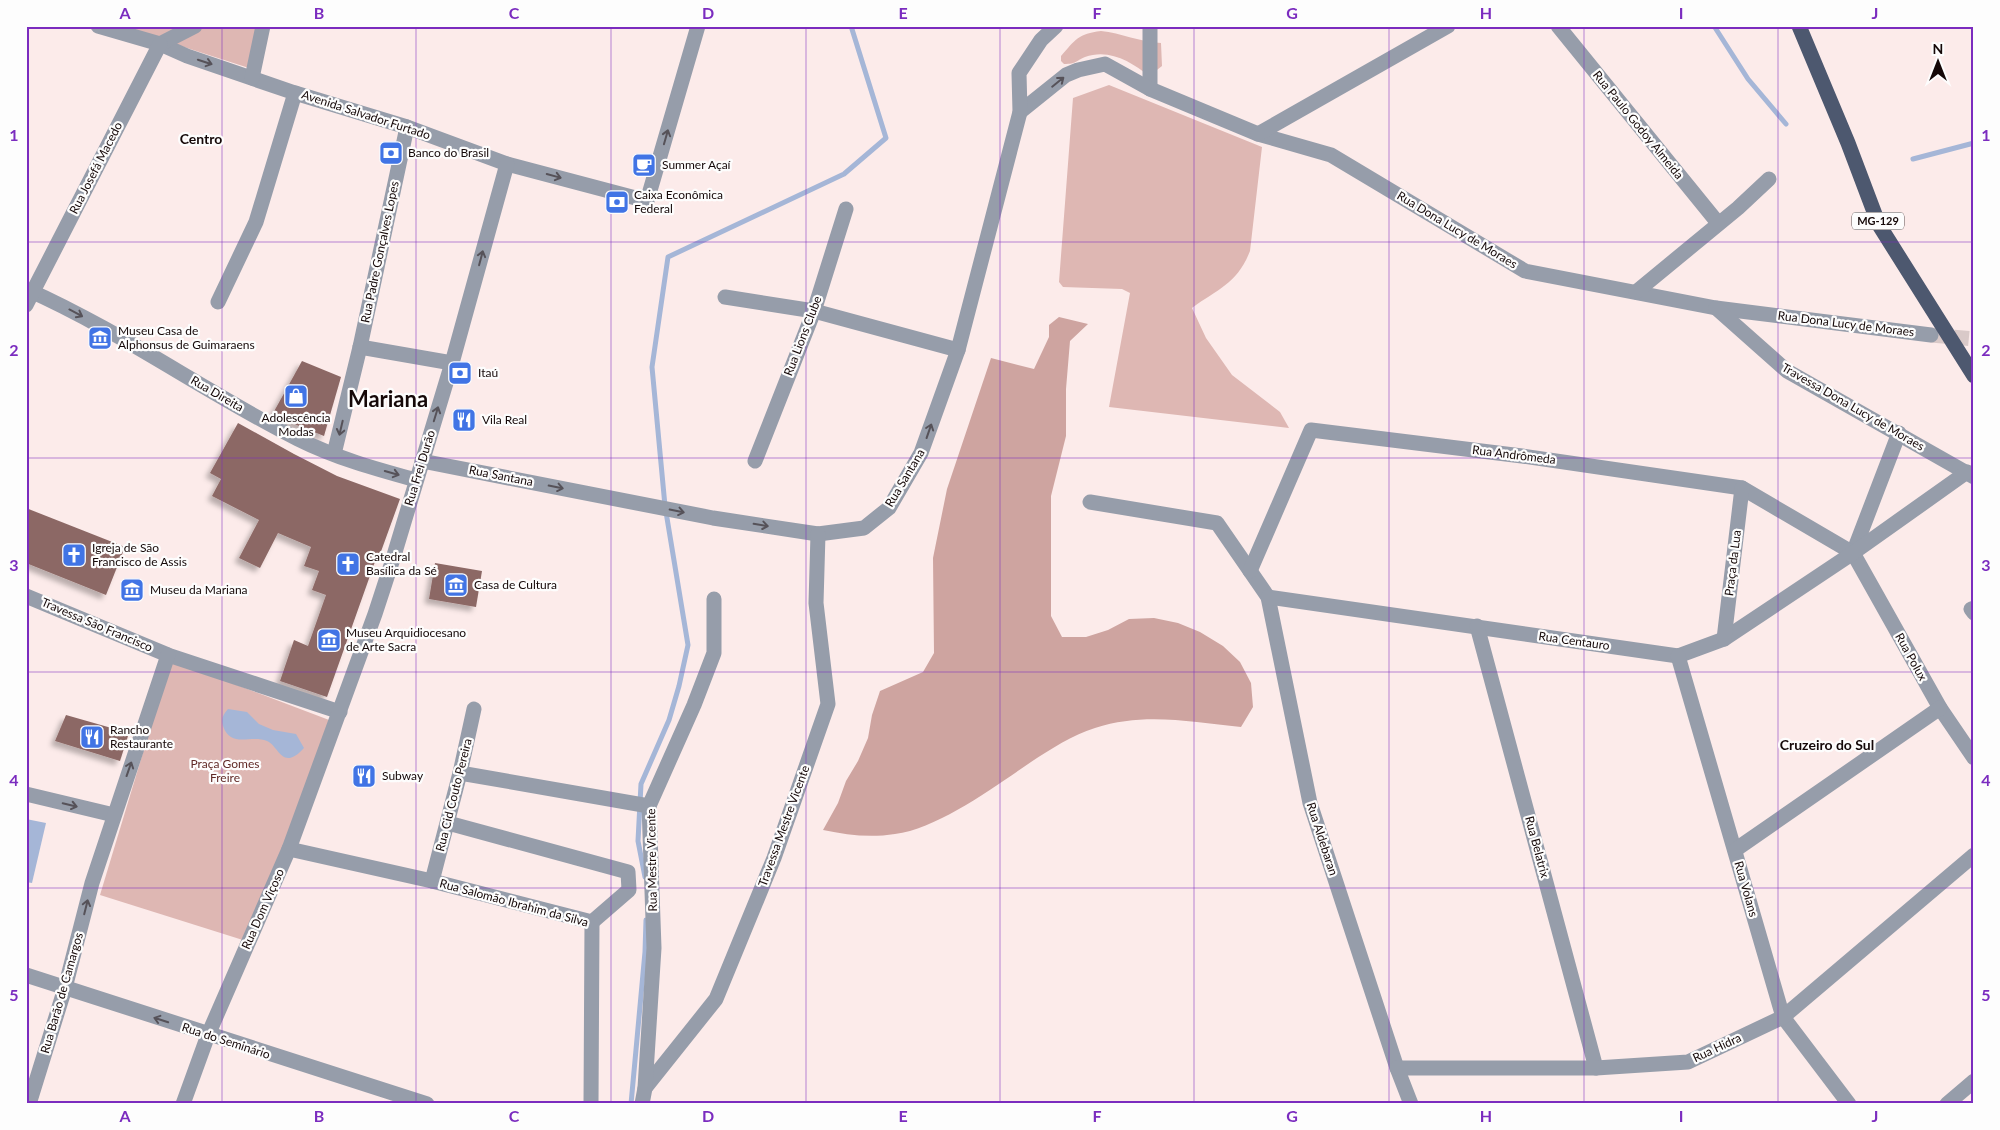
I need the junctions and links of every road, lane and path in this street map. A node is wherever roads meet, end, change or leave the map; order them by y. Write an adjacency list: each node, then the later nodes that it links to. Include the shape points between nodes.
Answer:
1 (98, 26): 10 (street, Avenida Salvador Furtado)
2 (195, 26): 10 (street)
3 (263, 26): 11 (street)
4 (698, 26): 17 (street, Avenida Salvador Furtado, one-way to 4, via 647,201)
5 (1056, 26): 14 (street, Rua Santana, via 1041,40 1020,73)
6 (1150, 26): 12 (street)
7 (1448, 26): 16 (street)
8 (1558, 26): 20 (street, Rua Paulo Godoy Almeida)
9 (1799, 26): 31 (main road, MG-129 / MG-129, via 1879,224)
10 (160, 44): 11 (street, Avenida Salvador Furtado, one-way to 11); 22 (street, Rua Josefá Macedo)
11 (252, 78): 13 (street, Avenida Salvador Furtado)
12 (1150, 89): 14 (street, Rua Dona Lucy de Moraes, one-way to 12, via 1066,76 1105,64); 16 (street, Rua Dona Lucy de Moraes)
13 (296, 93): 15 (street, Avenida Salvador Furtado); 24 (street, via 256,222)
14 (1020, 112): 29 (street, Rua Santana)
15 (407, 127): 17 (street, Avenida Salvador Furtado); 28 (street, Rua Padre Gonçalves Lopes)
16 (1258, 134): 21 (street, Rua Dona Lucy de Moraes, via 1332,155 1525,271)
17 (507, 164): 30 (street, Rua Frei Durão, one-way to 17)
18 (1769, 179): 20 (street)
19 (846, 209): 26 (street, Rua Lions Clube)
20 (1718, 223): 21 (street)
21 (1636, 292): 25 (street, Rua Dona Lucy de Moraes)
22 (28, 295): 33 (street, Rua Direita, one-way to 33, via 93,322 258,418)
23 (726, 297): 26 (street)
24 (218, 302)
25 (1716, 308): 27 (street, Rua Dona Lucy de Moraes); 32 (street, Travessa Dona Lucy de Moraes, via 1787,371)
26 (814, 310): 29 (street); 35 (street, Rua Lions Clube)
27 (1930, 335)
28 (360, 347): 30 (street); 33 (street, Rua Padre Gonçalves Lopes, one-way to 33)
29 (958, 350): 40 (street, Rua Santana, one-way to 29, via 864,528 889,508 921,453)
30 (452, 363): 34 (street, Rua Frei Durão, one-way to 30)
31 (1974, 376)
32 (1899, 433): 36 (street, Travessa Dona Lucy de Moraes); 41 (street)
33 (334, 454): 37 (street, Rua Direita, one-way to 37)
34 (422, 461): 37 (street, Rua Frei Durão); 40 (street, Rua Santana, one-way to 40, via 713,518)
35 (755, 461)
36 (1970, 475): 41 (street, Rua Centauro)
37 (416, 480): 54 (street, Rua Frei Durão, via 392,562)
38 (1742, 488): 41 (street, Rua Andrômeda); 42 (street, Rua Andrômeda, via 1531,457 1311,430); 49 (street, Praça da Lua)
39 (1090, 502): 42 (street, Rua Aldebaran, via 1217,523)
40 (818, 534): 73 (street, Travessa Mestre Vicente, via 816,603 828,704 774,858 716,999)
41 (1853, 553): 49 (street, Rua Centauro); 52 (street, Rua Polux)
42 (1250, 571): 44 (street, Rua Aldebaran)
43 (26, 596): 50 (street, Travessa São Francisco)
44 (1268, 597): 48 (street, Rua Centauro); 70 (street, Rua Aldebaran, via 1310,803)
45 (714, 599): 58 (street, Rua Mestre Vicente, via 714,652)
46 (1974, 608): 47 (street, via 1971,609)
47 (1974, 613)
48 (1477, 626): 51 (street, Rua Centauro); 71 (street, Rua Belatrix)
49 (1724, 639): 51 (street, Rua Centauro)
50 (168, 655): 54 (street); 59 (street, one-way to 50)
51 (1678, 656): 62 (street, Rua Volans)
52 (1940, 708): 55 (street, Rua Polux); 62 (street)
53 (474, 709): 56 (street, Rua Cid Couto Pereira)
54 (340, 712): 61 (street, Rua Dom Viçoso)
55 (1974, 758)
56 (460, 773): 58 (street); 60 (street, Rua Cid Couto Pereira)
57 (26, 794): 59 (street, one-way to 59)
58 (649, 806): 73 (street, Rua Mestre Vicente, via 654,948)
59 (114, 815): 67 (street, Rua Barão de Camargos, one-way to 59, via 92,882)
60 (448, 823): 64 (street, Rua Cid Couto Pereira); 65 (street, via 628,872 628,890)
61 (289, 850): 64 (street, Rua Salomão Ibrahim da Silva); 69 (street, Rua Dom Viçoso)
62 (1734, 850): 68 (street, Rua Volans)
63 (1974, 855): 68 (street, Rua Hidra)
64 (432, 881): 65 (street, Rua Salomão Ibrahim da Silva)
65 (592, 922): 77 (street, Rua Salomão Ibrahim da Silva)
66 (26, 976): 67 (street, Rua do Seminário)
67 (65, 988): 69 (street, Rua do Seminário, one-way to 67); 74 (street, Rua Barão de Camargos)
68 (1783, 1017): 71 (street, Rua Hidra, via 1688,1062); 80 (street, Rua Volans)
69 (208, 1035): 75 (street, Rua Dom Viçoso); 76 (street, Rua do Seminário)
70 (1398, 1068): 71 (street, Rua Hidra); 79 (street, Rua Aldebaran)
71 (1596, 1068)
72 (1974, 1082): 81 (street)
73 (645, 1088): 78 (street, Rua Mestre Vicente)
74 (29, 1104)
75 (183, 1104)
76 (427, 1104)
77 (591, 1104)
78 (642, 1104)
79 (1411, 1104)
80 (1849, 1104)
81 (1946, 1104)

